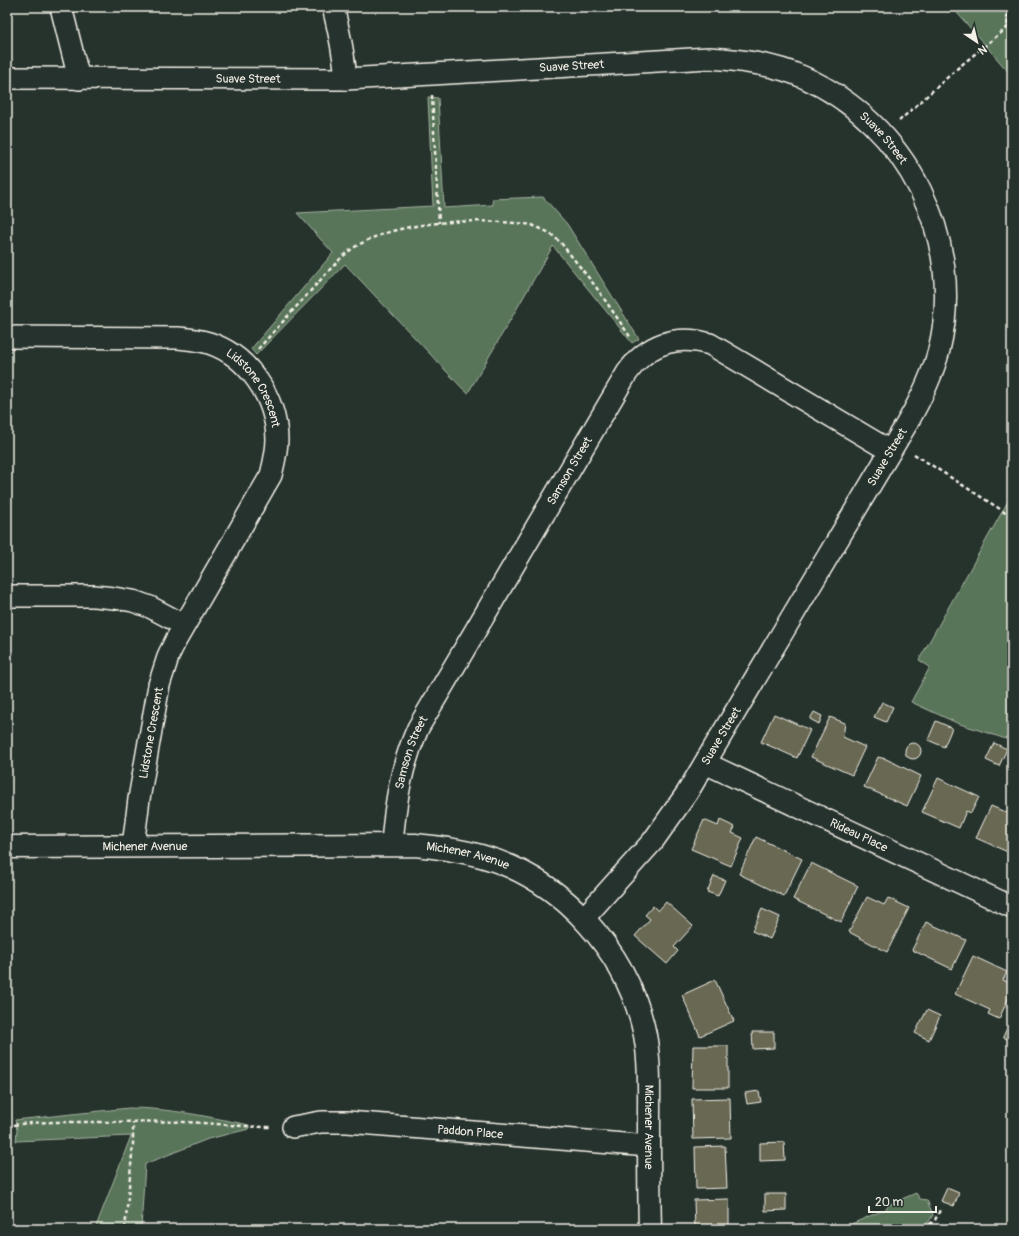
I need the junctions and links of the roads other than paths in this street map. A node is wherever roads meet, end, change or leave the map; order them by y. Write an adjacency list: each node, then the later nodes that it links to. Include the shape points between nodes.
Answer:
1 (61, 7): 4 (street)
2 (333, 7): 5 (street, via 345,58)
3 (7, 78): 4 (street, Suave Street)
4 (79, 78): 5 (street, Suave Street)
5 (346, 79): 7 (street, Suave Street, via 709,58 755,63 780,69 804,78 849,104 883,134 913,174 932,216 943,263 945,288 942,332 935,363 926,388)
6 (7, 337): 9 (street, Lidstone Crescent, via 194,339 222,349 244,365 264,390 276,422 276,457 271,475)
7 (893, 447): 10 (street, Suave Street); 11 (street, Samson Street, via 710,344 700,341 677,341 653,348 643,355 627,373 418,728 406,757 398,792)
8 (7, 596): 9 (street, via 94,596 133,601)
9 (184, 625): 12 (street, Lidstone Crescent, via 169,654 159,685)
10 (705, 763): 14 (street, Rideau Place); 15 (street, Suave Street, via 653,841)
11 (392, 844): 12 (street, Michener Avenue); 15 (street, Michener Avenue, via 448,848 499,862 532,879)
12 (133, 846): 13 (street, Michener Avenue)
13 (7, 847)
14 (1012, 907)
15 (584, 918): 17 (street, Michener Avenue, via 607,948 630,988 645,1035 649,1070)
16 (292, 1127): 17 (street, Paddon Place, via 307,1123 347,1122)
17 (649, 1146): 18 (street, Michener Avenue)
18 (650, 1229)

